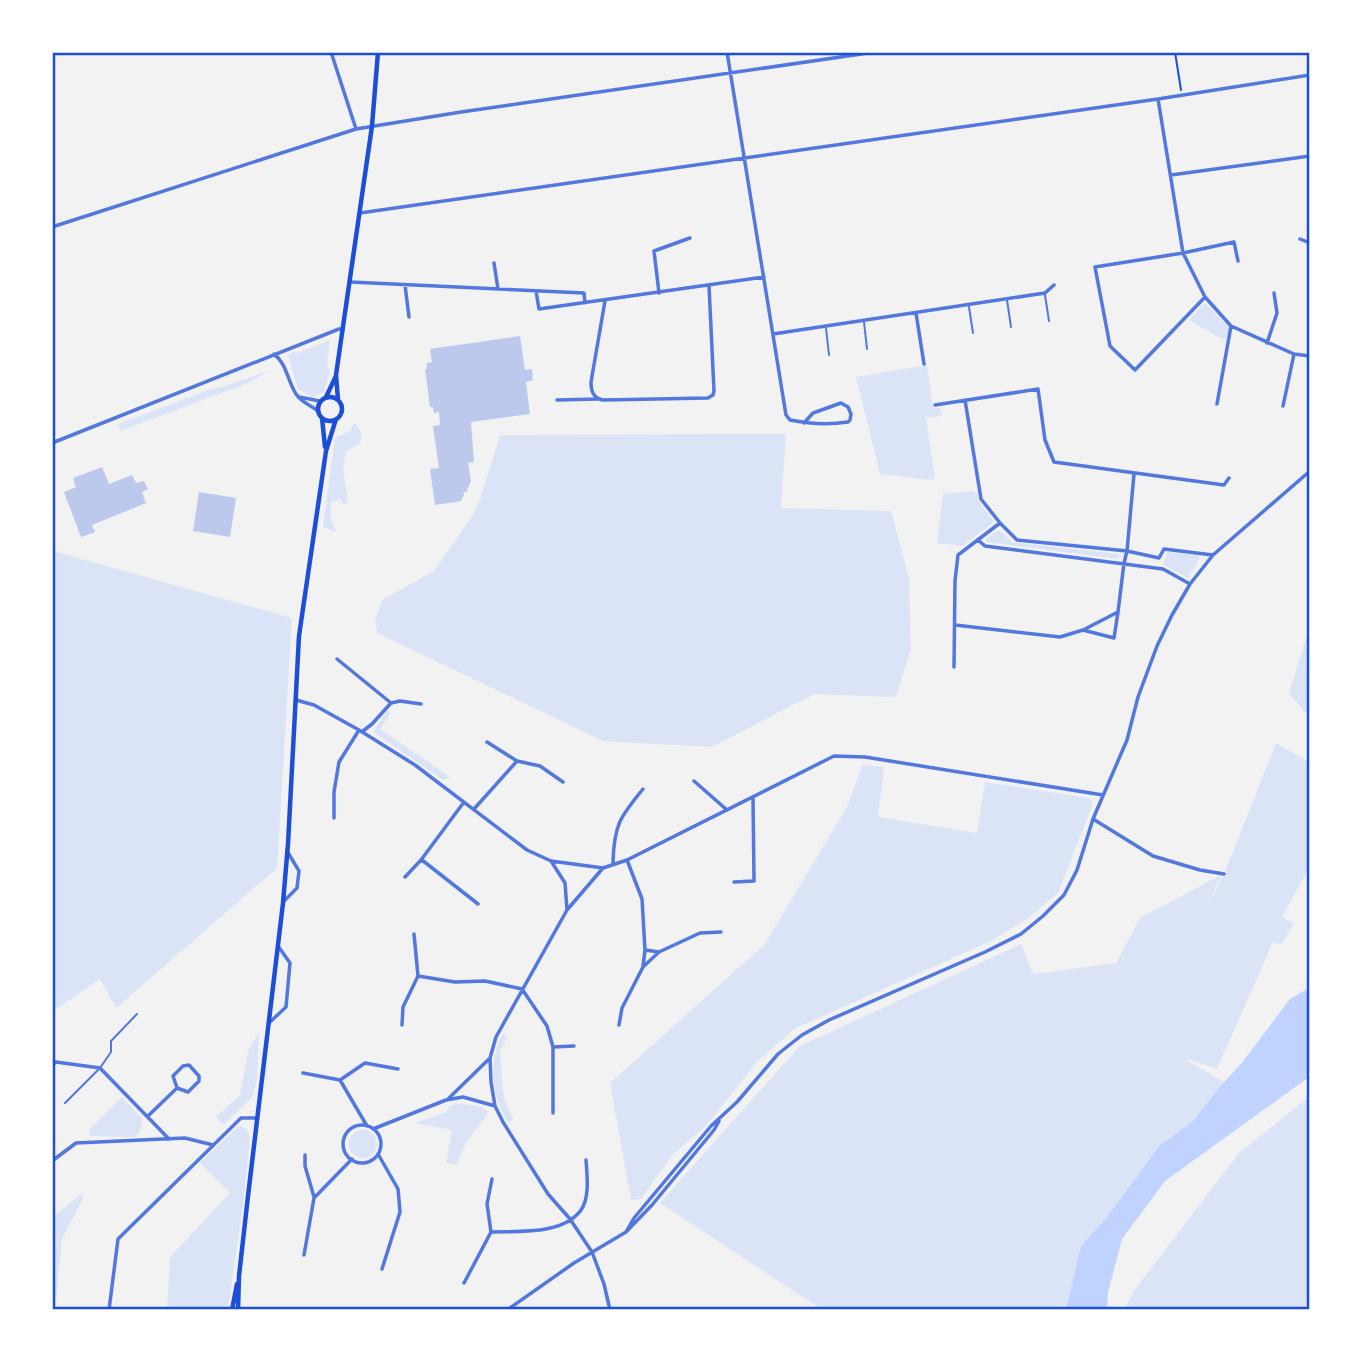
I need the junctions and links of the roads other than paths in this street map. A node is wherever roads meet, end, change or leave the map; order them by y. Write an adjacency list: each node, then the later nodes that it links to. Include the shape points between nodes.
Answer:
1 (331, 52): 9 (street)
2 (378, 52): 8 (main road)
3 (727, 52): 5 (street)
4 (875, 52): 5 (street)
5 (730, 73): 8 (street); 11 (street)
6 (1310, 75): 7 (street)
7 (1158, 99): 11 (street); 12 (street)
8 (372, 126): 9 (street); 13 (main road)
9 (356, 129): 14 (street)
10 (1310, 156): 12 (street)
11 (744, 158): 13 (street); 21 (street)
12 (1171, 175): 18 (street)
13 (360, 213): 22 (main road)
14 (52, 227)
15 (690, 238): 28 (street, via 654,251)
16 (1300, 239): 17 (street)
17 (1310, 243)
18 (1183, 253): 19 (street, via 1234,242); 31 (street); 31 (street, via 1095,267 1110,345 1135,370)
19 (1238, 261)
20 (494, 263): 26 (street)
21 (764, 277): 25 (street); 45 (street)
22 (350, 282): 23 (street); 43 (main road)
23 (405, 285): 26 (street); 37 (street)
24 (1054, 285): 29 (street)
25 (709, 286): 28 (street); 56 (street, via 713,395)
26 (498, 289): 27 (street)
27 (536, 290): 34 (street, via 584,293); 34 (street, via 539,309)
28 (659, 293): 33 (street)
29 (1045, 293): 32 (street); 39 (lane)
30 (1274, 293): 46 (street, via 1277,313)
31 (1205, 298): 41 (street)
32 (1007, 299): 35 (street); 42 (lane)
33 (605, 301): 34 (street); 56 (street, via 591,382)
34 (585, 303)
35 (969, 305): 36 (street); 44 (lane)
36 (916, 313): 38 (street); 52 (street)
37 (409, 317)
38 (864, 320): 40 (street); 47 (lane)
39 (1049, 321)
40 (826, 326): 45 (street); 50 (lane)
41 (1231, 326): 46 (street); 61 (street)
42 (1011, 327)
43 (343, 329): 48 (street); 53 (main road)
44 (973, 333)
45 (773, 334): 67 (street, via 786,415)
46 (1267, 343): 49 (street)
47 (867, 349)
48 (274, 354): 54 (street); 68 (street)
49 (1294, 354): 51 (street); 63 (street)
50 (830, 355)
51 (1310, 356)
52 (924, 364)
53 (336, 375): 55 (main road); 57 (main road)
54 (297, 396): 60 (street); 64 (street)
55 (326, 397): 57 (main road); 60 (main road)
56 (599, 399): 58 (street)
57 (338, 400): 66 (main road, via 341,412)
58 (557, 400)
59 (965, 400): 62 (street); 71 (street, via 1038,389 1045,440 1054,462); 73 (street, via 981,499)
60 (320, 401): 64 (main road)
61 (1217, 404)
62 (935, 405)
63 (1283, 406)
64 (318, 411): 65 (main road)
65 (322, 418): 66 (main road); 69 (main road)
66 (336, 419): 69 (main road)
67 (804, 423): 67 (street, via 838,424 848,422 851,414 841,403 813,413)
68 (52, 443)
69 (326, 451): 86 (main road, via 299,636)
70 (1310, 471): 76 (street)
71 (1134, 474): 72 (street, via 1224,485); 75 (street)
72 (1229, 478)
73 (1000, 523): 74 (street); 75 (street, via 1017,540)
74 (978, 540): 78 (street, via 985,546); 82 (street, via 958,555)
75 (1127, 551): 77 (street); 78 (street)
76 (1213, 555): 77 (street, via 1164,549); 80 (street)
77 (1159, 558): 79 (street)
78 (1124, 563): 79 (street); 81 (street)
79 (1158, 568): 80 (street)
80 (1191, 584): 95 (street, via 1157,646 1127,740)
81 (1118, 612): 83 (street); 83 (street, via 1114,638)
82 (955, 625): 83 (street, via 1060,638); 85 (street)
83 (1083, 630)
84 (338, 659): 87 (street)
85 (954, 667)
86 (296, 701): 89 (street, via 314,705); 102 (main road)
87 (391, 703): 88 (street); 89 (street)
88 (421, 704)
89 (361, 731): 97 (street); 100 (street, via 339,762)
90 (487, 742): 91 (street)
91 (517, 761): 93 (street, via 540,766); 98 (street)
92 (694, 781): 99 (street)
93 (563, 782)
94 (643, 789): 106 (street, via 622,815)
95 (1103, 795): 96 (street, via 834,756); 101 (street)
96 (753, 797): 99 (street); 110 (street, via 754,881)
97 (464, 802): 98 (street); 103 (street)
98 (474, 809): 105 (street, via 527,850)
99 (727, 810): 104 (street)
100 (334, 818)
101 (1093, 819): 108 (street, via 1153,856); 154 (street, via 1064,895 1036,922 985,952 802,1035 778,1054 711,1126 626,1232)
102 (287, 851): 111 (main road); 111 (street, via 299,871 297,888)
103 (421, 860): 109 (street); 112 (street)
104 (627, 860): 106 (street); 117 (street, via 642,899)
105 (551, 861): 107 (street); 113 (street, via 565,883)
106 (613, 863): 107 (street)
107 (603, 868): 113 (street)
108 (1224, 874)
109 (405, 877)
110 (734, 882)
111 (283, 903): 116 (main road)
112 (478, 904)
113 (567, 910): 121 (street)
114 (721, 932): 118 (street, via 700,933)
115 (414, 934): 120 (street)
116 (278, 946): 123 (main road); 123 (street, via 290,963 286,1007)
117 (645, 950): 118 (street); 119 (street)
118 (659, 952): 119 (street)
119 (643, 967): 125 (street, via 622,1008)
120 (418, 976): 121 (street); 124 (street, via 403,1007)
121 (522, 989): 126 (street, via 547,1026); 128 (street)
122 (137, 1014): 130 (lane, via 111,1041 111,1052)
123 (270, 1022): 140 (main road)
124 (402, 1025)
125 (619, 1026)
126 (553, 1046): 127 (street); 138 (street)
127 (574, 1046)
128 (490, 1058): 135 (street); 137 (street)
129 (52, 1065): 130 (street)
130 (100, 1068): 136 (lane); 139 (street)
131 (398, 1069): 133 (street, via 365,1063)
132 (303, 1073): 133 (street)
133 (340, 1080): 141 (street)
134 (177, 1088): 134 (street, via 188,1092 199,1082 189,1065 173,1076); 139 (street)
135 (446, 1100): 137 (street, via 463,1097); 142 (street)
136 (65, 1103)
137 (495, 1106): 152 (street, via 548,1194)
138 (553, 1112)
139 (148, 1116): 143 (street)
140 (257, 1118): 144 (street, via 241,1118); 157 (main road)
141 (367, 1126): 142 (street); 147 (street, via 355,1127 345,1136 344,1149)
142 (373, 1129): 145 (street, via 381,1140)
143 (169, 1139): 144 (street); 149 (street, via 76,1143)
144 (214, 1145): 159 (street, via 118,1239)
145 (378, 1154): 147 (street, via 363,1163); 156 (street, via 398,1189 400,1212)
146 (305, 1155): 151 (street)
147 (352, 1159): 151 (street)
148 (586, 1160): 152 (street, via 588,1184 582,1209)
149 (52, 1161)
150 (492, 1179): 153 (street, via 487,1204)
151 (314, 1198): 155 (street)
152 (570, 1219): 153 (street, via 547,1230); 154 (street)
153 (491, 1232): 158 (street)
154 (592, 1252): 162 (street); 163 (street)
155 (304, 1255)
156 (382, 1269)
157 (239, 1276): 160 (main road); 161 (main road)
158 (464, 1283)
159 (109, 1310)
160 (232, 1310)
161 (238, 1310)
162 (507, 1310)
163 (610, 1310)

